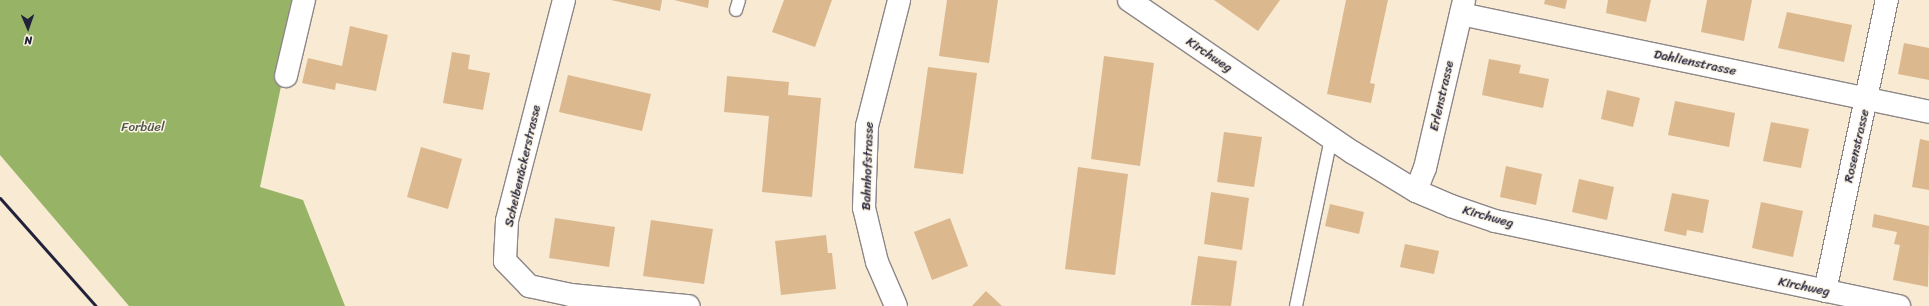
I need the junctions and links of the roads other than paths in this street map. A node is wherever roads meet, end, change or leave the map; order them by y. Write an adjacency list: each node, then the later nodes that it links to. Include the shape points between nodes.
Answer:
1 (304, 0): 7 (street)
2 (564, 0): 13 (street, Scheibenäckerstrasse, via 507,221 505,261 530,286 571,295)
3 (899, 0): 14 (street, Bahnhofstrasse, via 867,126 864,208 877,262)
4 (1129, 0): 10 (street, Kirchweg)
5 (1887, 0): 8 (street, Rosenstrasse)
6 (1463, 7): 8 (street, Dahlienstrasse); 11 (street, Erlenstrasse, via 1425,168)
7 (286, 76)
8 (1868, 99): 9 (street, Dahlienstrasse); 12 (street, Rosenstrasse)
9 (1929, 112)
10 (1331, 138): 11 (street, Kirchweg); 15 (lane)
11 (1416, 191): 12 (street, Kirchweg, via 1495,221)
12 (1825, 291): 16 (street, Kirchweg)
13 (688, 306)
14 (896, 306)
15 (1296, 306)
16 (1899, 306)

